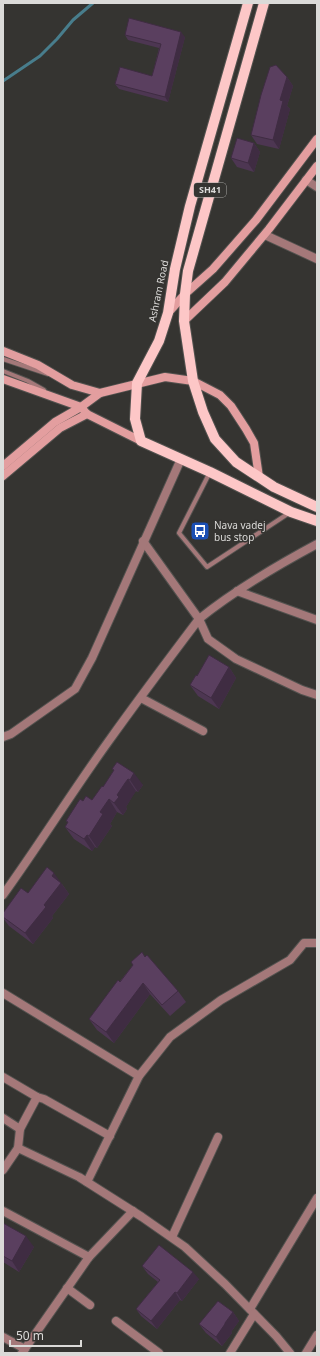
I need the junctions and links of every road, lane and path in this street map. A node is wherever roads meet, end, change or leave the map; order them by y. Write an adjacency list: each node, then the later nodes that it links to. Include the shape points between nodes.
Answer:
1 (248, 3): 10 (main road, Ashram Road, via 190,206 175,269)
2 (264, 3): 9 (main road, SH41, via 202,220)
3 (317, 140): 9 (main road, via 256,220 213,269)
4 (317, 166): 5 (main road)
5 (306, 180): 6 (street); 7 (main road)
6 (317, 187)
7 (265, 235): 8 (street); 11 (main road, via 225,282)
8 (317, 259)
9 (184, 294): 10 (main road); 11 (main road, SH41)
10 (168, 313): 18 (main road, Ashram Road, via 159,341)
11 (184, 320): 17 (main road, SH41)
12 (3, 351): 15 (main road, via 38,365)
13 (3, 359): 15 (lane)
14 (3, 371): 20 (lane)
15 (58, 377): 19 (main road, via 72,385)
16 (3, 379): 20 (main road)
17 (193, 381): 18 (main road, via 165,377); 28 (main road, SH41, via 203,412 216,439 236,462); 28 (main road, via 220,395 231,406 254,443)
18 (137, 383): 19 (main road); 23 (main road, Ashram Road, via 135,419)
19 (100, 393): 21 (main road)
20 (59, 398): 21 (main road)
21 (81, 407): 22 (main road); 25 (main road, via 55,422)
22 (87, 414): 23 (main road); 27 (main road, via 60,428)
23 (141, 441): 24 (main road)
24 (181, 460): 26 (main road); 32 (street)
25 (3, 466)
26 (210, 472): 30 (main road); 30 (lane, via 179,533 207,567)
27 (3, 476)
28 (259, 477): 29 (main road, SH41)
29 (317, 507)
30 (291, 512): 31 (main road)
31 (317, 521)
32 (144, 541): 35 (street); 40 (street, via 92,658 75,689)
33 (317, 544): 34 (street)
34 (238, 591): 35 (street); 36 (street)
35 (199, 619): 37 (street, via 208,639 236,659); 38 (street)
36 (317, 620)
37 (317, 695)
38 (141, 698): 39 (street); 41 (street, via 104,747)
39 (203, 731)
40 (3, 737)
41 (3, 895)
42 (317, 943): 44 (street, via 304,943 290,960 221,1000 170,1037)
43 (3, 993): 44 (street)
44 (139, 1076): 49 (street)
45 (3, 1077): 46 (street)
46 (37, 1097): 48 (street); 49 (street)
47 (3, 1118): 48 (street)
48 (20, 1129): 51 (street)
49 (110, 1136): 53 (street)
50 (218, 1137): 58 (street)
51 (18, 1148): 52 (street); 53 (street)
52 (3, 1170)
53 (87, 1182): 56 (street)
54 (317, 1198): 57 (street)
55 (3, 1210): 59 (street)
56 (133, 1211): 58 (street); 59 (street)
57 (314, 1211): 62 (street)
58 (172, 1237): 62 (street, via 185,1246)
59 (88, 1257): 60 (street)
60 (67, 1288): 61 (street); 66 (street)
61 (90, 1305)
62 (252, 1312): 68 (street); 69 (street)
63 (116, 1321): 67 (street)
64 (3, 1337): 66 (street)
65 (316, 1340): 70 (street)
66 (23, 1351)
67 (159, 1353)
68 (230, 1353)
69 (290, 1353)
70 (306, 1353)

